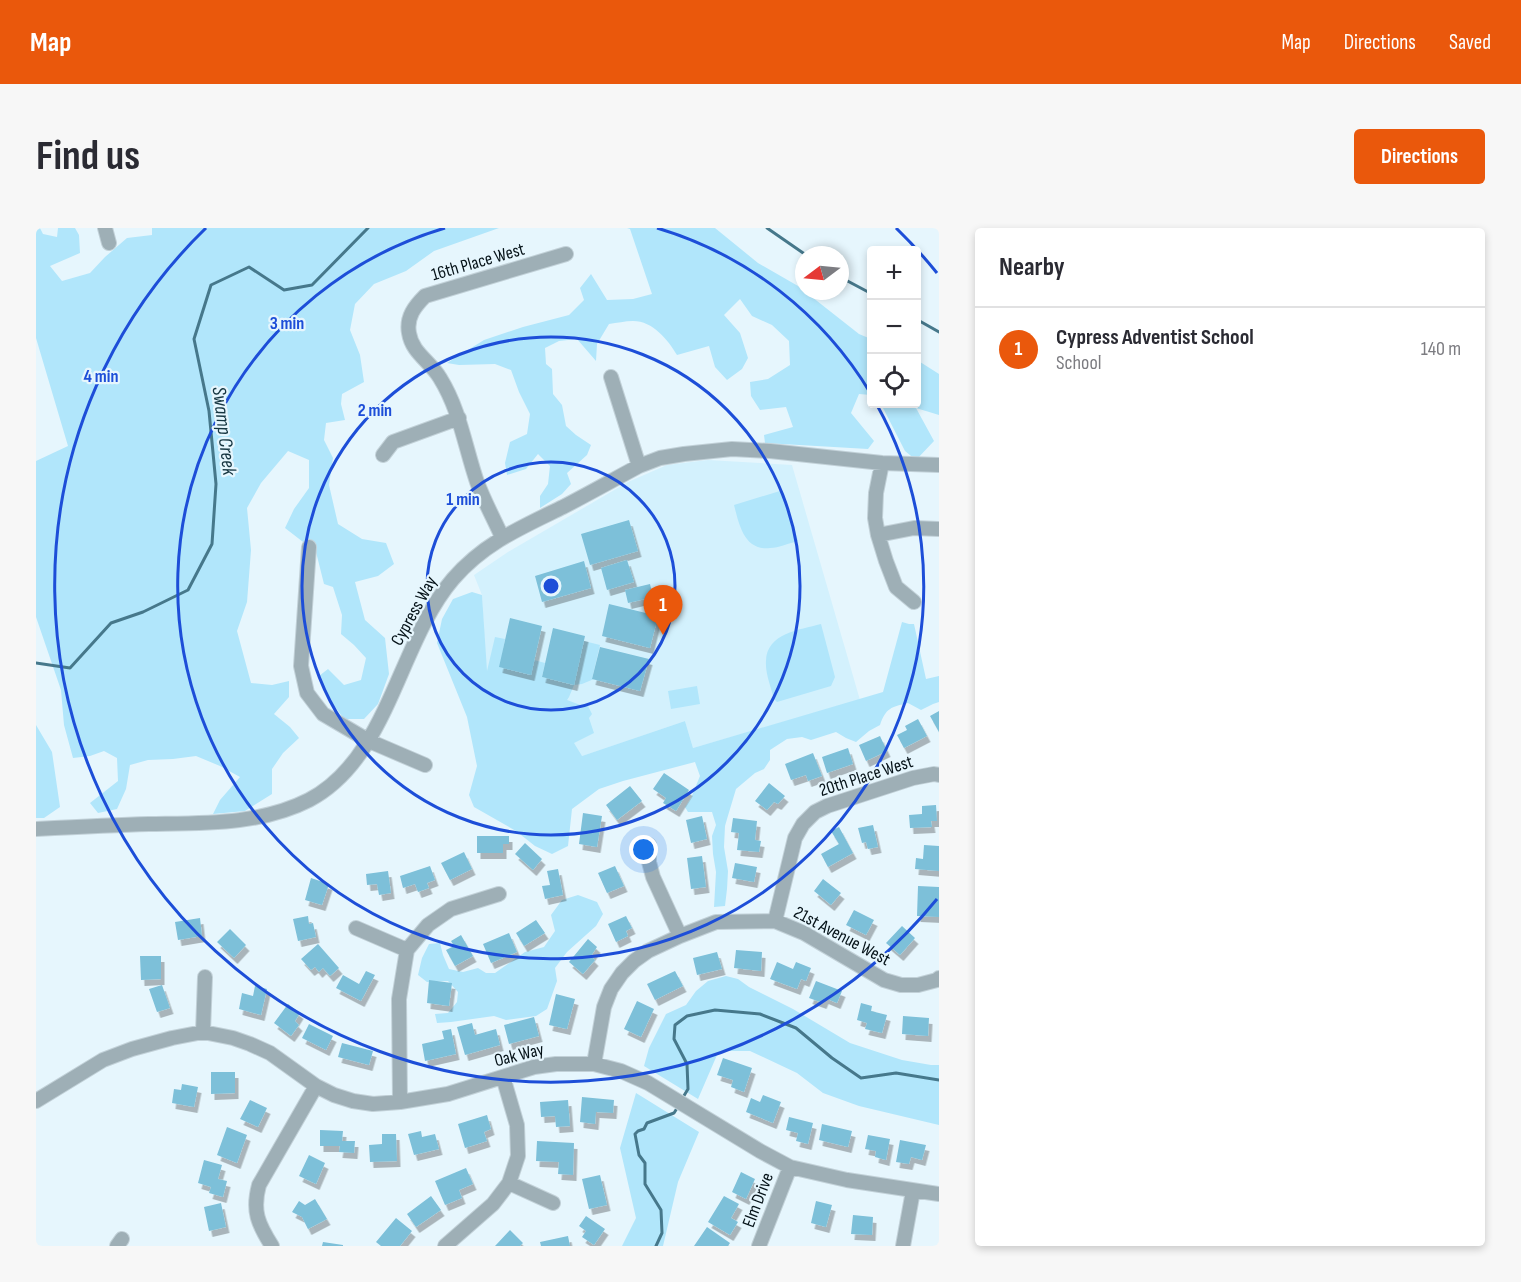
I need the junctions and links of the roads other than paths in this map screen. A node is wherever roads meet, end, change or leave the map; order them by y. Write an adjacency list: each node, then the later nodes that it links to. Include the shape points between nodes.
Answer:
1 (105, 228): 2 (street)
2 (109, 243)
3 (566, 254): 5 (street, 16th Place West, via 425,296 416,306 408,332 414,348 440,377)
4 (611, 377): 9 (street)
5 (459, 418): 6 (street, via 393,442); 12 (street, via 477,483)
6 (383, 455)
7 (882, 463): 8 (street, Cypress Way); 9 (street, Cypress Way, via 732,449 660,458); 11 (street, via 876,493)
8 (939, 465)
9 (639, 466): 12 (street, Cypress Way)
10 (939, 529): 11 (street, via 914,528)
11 (878, 535): 14 (street, via 896,587)
12 (502, 537): 15 (street, Cypress Way, via 453,579 430,612)
13 (309, 547): 15 (street, via 301,666 307,693 323,714)
14 (914, 602)
15 (369, 741): 16 (street); 18 (street, Cypress Way, via 333,784 310,799 262,816 223,822)
16 (425, 765)
17 (939, 775): 21 (street, 20th Place West, via 913,778 815,812 795,838)
18 (36, 829)
19 (649, 845): 23 (street, via 653,877)
20 (499, 894): 24 (street, via 452,909 428,925)
21 (775, 921): 23 (street, 21st Avenue West, via 716,922); 26 (street, 21st Avenue West, via 804,933 884,980 918,985)
22 (356, 928): 24 (street)
23 (680, 936): 28 (street, 21st Avenue West, via 634,961 611,989)
24 (407, 950): 32 (street, via 399,999)
25 (205, 977): 27 (street)
26 (939, 978)
27 (203, 1032): 30 (street, Oak Way, via 260,1048); 31 (street, Oak Way, via 103,1060)
28 (594, 1064): 29 (street, Oak Way, via 556,1064); 33 (street, Oak Way, via 648,1083)
29 (503, 1077): 32 (street, Oak Way, via 448,1094); 34 (street, via 517,1125 518,1156)
30 (316, 1086): 32 (street, Oak Way, via 353,1101); 38 (street, via 264,1173 255,1199 256,1216)
31 (36, 1101)
32 (400, 1102)
33 (790, 1167): 35 (street, Oak Way); 40 (street, Elm Drive)
34 (509, 1183): 37 (street); 39 (street, via 493,1204)
35 (913, 1191): 36 (street, Oak Way); 41 (street)
36 (939, 1194)
37 (553, 1203)
38 (272, 1246)
39 (445, 1246)
40 (759, 1246)
41 (903, 1246)

